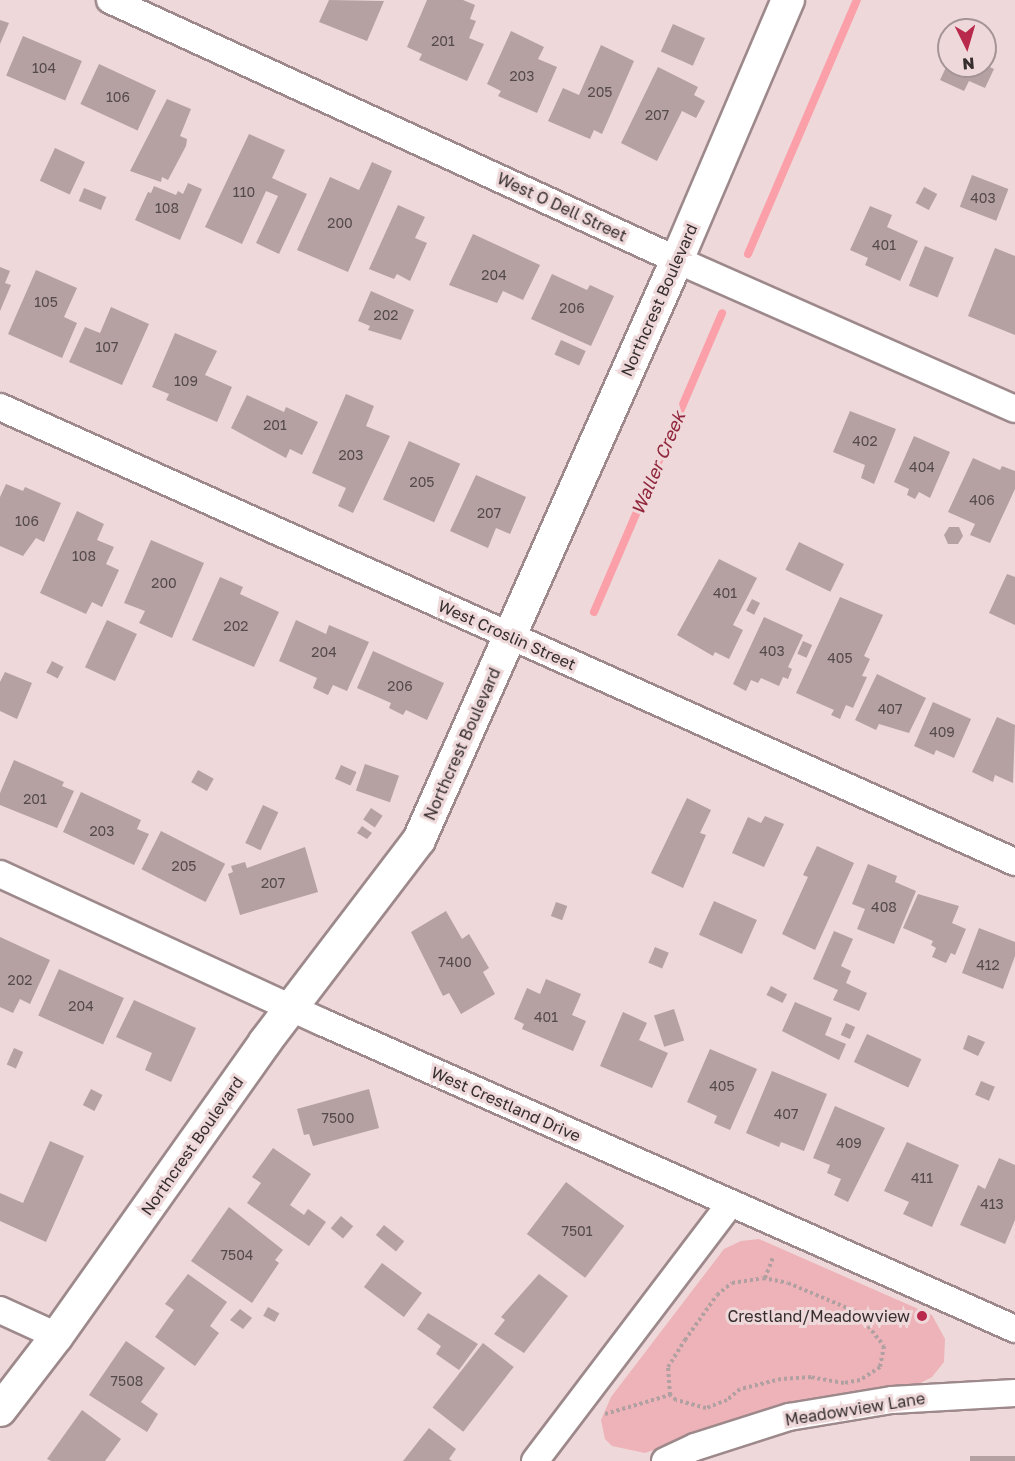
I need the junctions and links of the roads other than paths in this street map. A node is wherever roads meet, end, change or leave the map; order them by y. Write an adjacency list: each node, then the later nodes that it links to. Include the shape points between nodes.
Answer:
1 (110, 0): 3 (street, West O Dell Street)
2 (788, 0): 3 (street, Northcrest Boulevard)
3 (677, 260): 5 (street, West O Dell Street); 6 (street, Northcrest Boulevard)
4 (0, 407): 6 (street, West Croslin Street)
5 (1015, 409)
6 (511, 637): 7 (street, West Croslin Street); 9 (street, Northcrest Boulevard, via 419,840)
7 (1015, 862)
8 (0, 874): 9 (street, West Crestland Drive)
9 (291, 1008): 10 (street, West Crestland Drive); 13 (street, Northcrest Boulevard)
10 (730, 1204): 12 (street, West Crestland Drive); 16 (street)
11 (0, 1310): 13 (street)
12 (1015, 1329)
13 (57, 1336): 15 (street, Northcrest Boulevard)
14 (1015, 1393): 17 (street, Meadowview Lane, via 892,1400 789,1417 695,1447)
15 (0, 1410)
16 (535, 1461)
17 (665, 1461)

